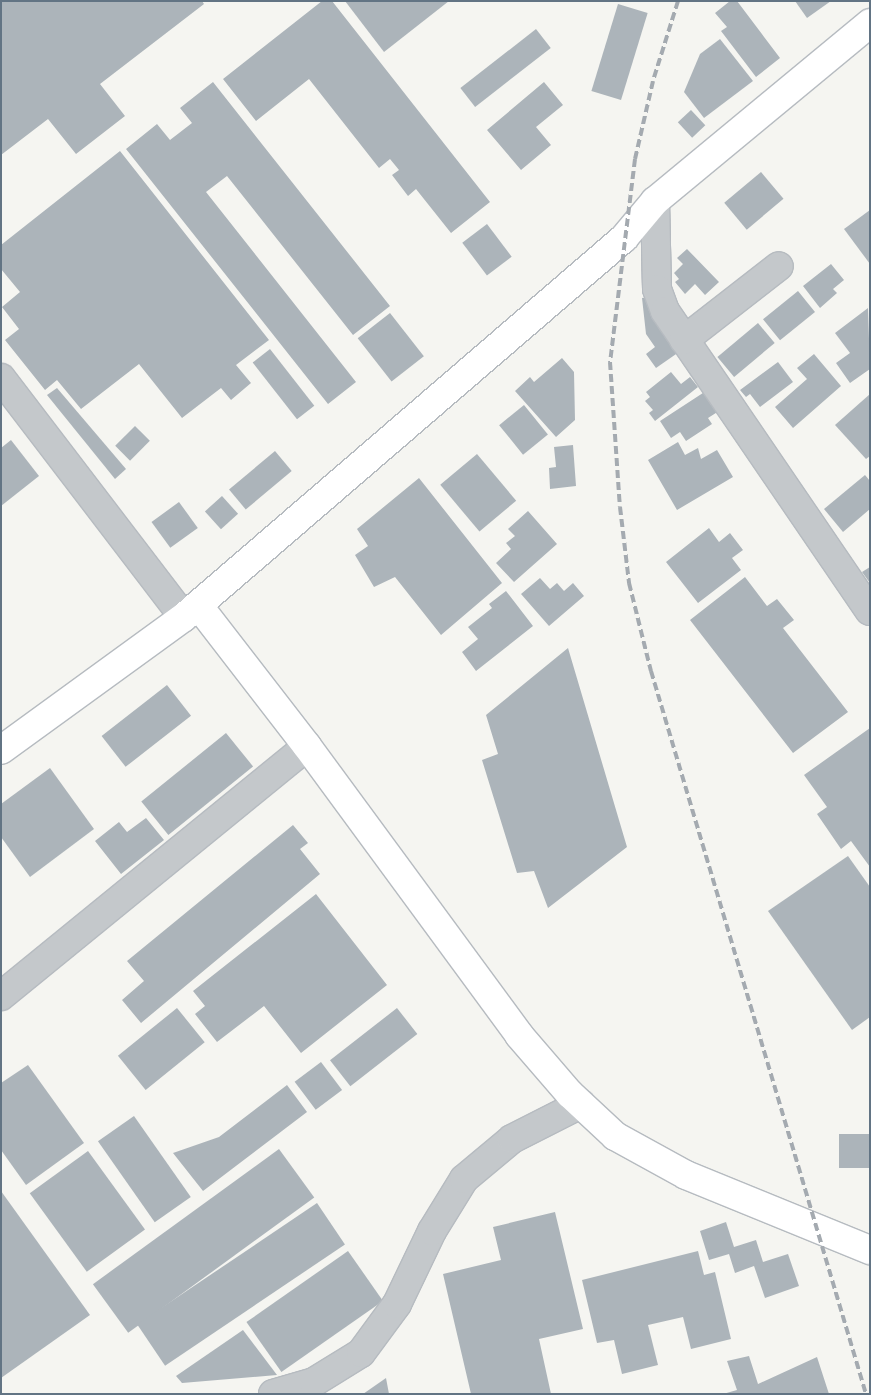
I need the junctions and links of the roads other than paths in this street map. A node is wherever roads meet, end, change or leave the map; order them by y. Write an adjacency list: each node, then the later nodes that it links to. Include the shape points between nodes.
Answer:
1 (870, 23): 2 (street)
2 (655, 201): 4 (street, via 657,289 665,311); 6 (street, via 624,238)
3 (779, 266): 4 (street)
4 (684, 340): 7 (street)
5 (2, 379): 6 (street)
6 (191, 611): 8 (street); 9 (street)
7 (870, 611)
8 (307, 746): 10 (street); 11 (street, via 519,1035)
9 (1, 750)
10 (1, 996)
11 (581, 1104): 12 (street, via 615,1136 686,1175); 13 (street, via 512,1139 464,1179 432,1231 397,1304 361,1353 314,1382)
12 (870, 1250)
13 (273, 1394)

